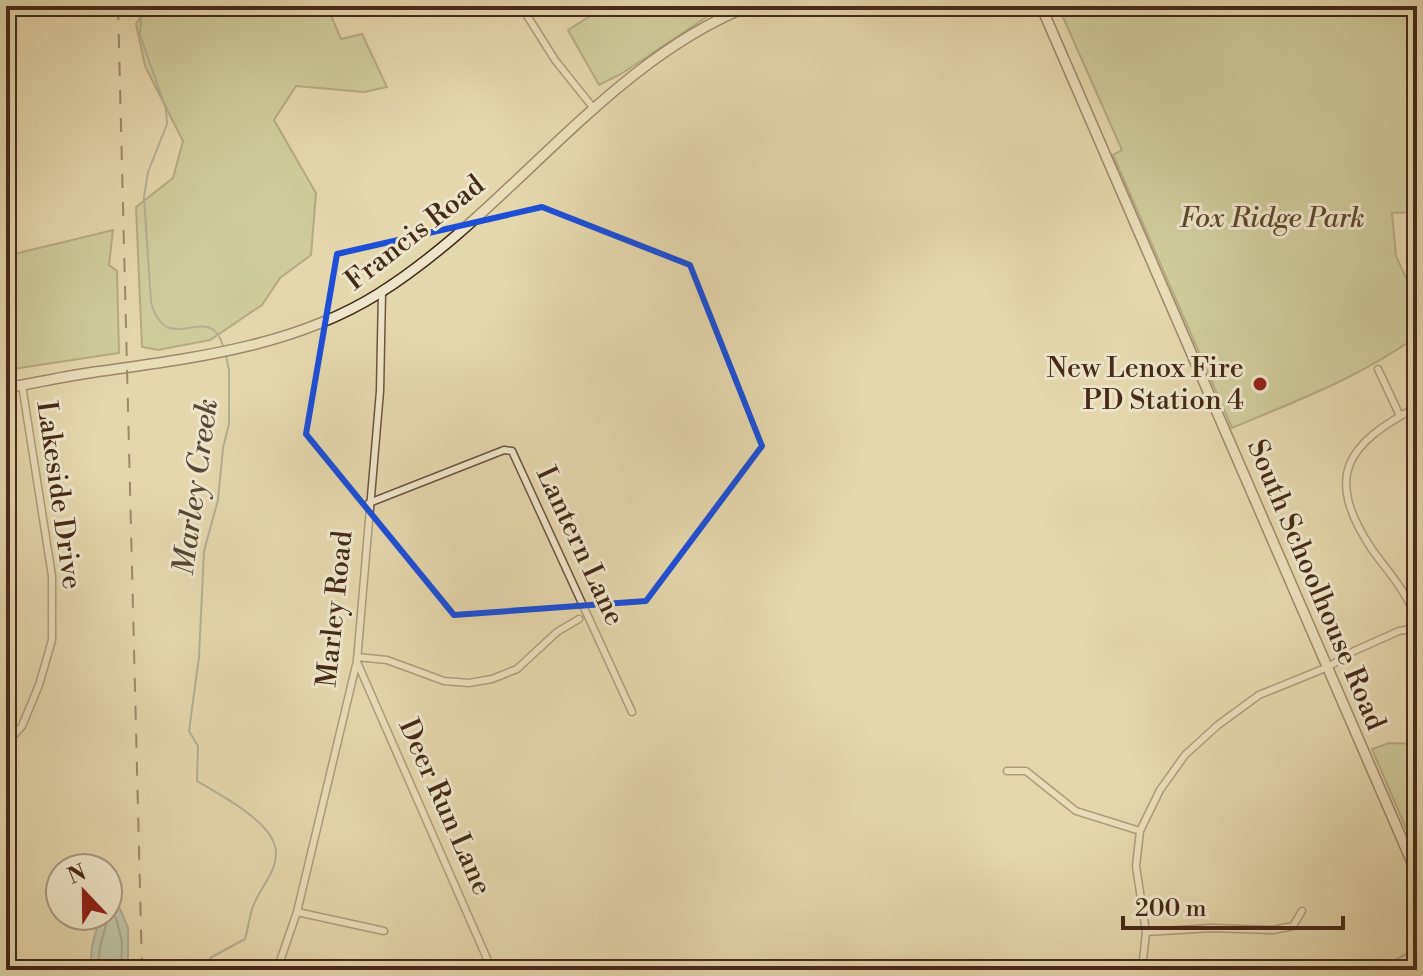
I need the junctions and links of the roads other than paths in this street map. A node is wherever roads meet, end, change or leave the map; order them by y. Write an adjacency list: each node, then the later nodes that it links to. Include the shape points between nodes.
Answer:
1 (521, 6): 4 (street)
2 (749, 6): 4 (street, Francis Road, via 666,51)
3 (1041, 6): 15 (street, South Schoolhouse Road)
4 (595, 110): 5 (street, Francis Road, via 441,248)
5 (382, 292): 7 (street, Francis Road, via 344,314 274,341); 11 (street, Marley Road, via 380,391)
6 (1378, 369): 10 (street)
7 (22, 385): 8 (street, Francis Road); 17 (street, Lakeside Drive, via 52,576 52,640 22,726)
8 (6, 388)
9 (1417, 407): 10 (street)
10 (1400, 416): 13 (street, via 1365,440 1349,463 1345,489 1370,546 1412,606)
11 (369, 503): 14 (street, Marley Road); 16 (street, Lantern Lane, via 512,451)
12 (579, 619): 14 (street, via 517,669 492,679 444,681 387,660)
13 (1416, 630): 15 (street, via 1399,631)
14 (357, 659): 22 (street, Marley Road); 26 (street, Deer Run Lane)
15 (1328, 667): 19 (street, via 1259,695 1218,725 1185,755); 20 (street, South Schoolhouse Road)
16 (632, 712)
17 (6, 744)
18 (1007, 771): 19 (street, via 1026,771 1076,811)
19 (1140, 831): 24 (street, via 1136,866)
20 (1417, 874)
21 (1302, 911): 24 (street, via 1293,926 1273,930)
22 (297, 912): 23 (street); 25 (street, Marley Road)
23 (384, 931)
24 (1146, 932): 27 (street)
25 (277, 970)
26 (492, 970)
27 (1142, 970)

